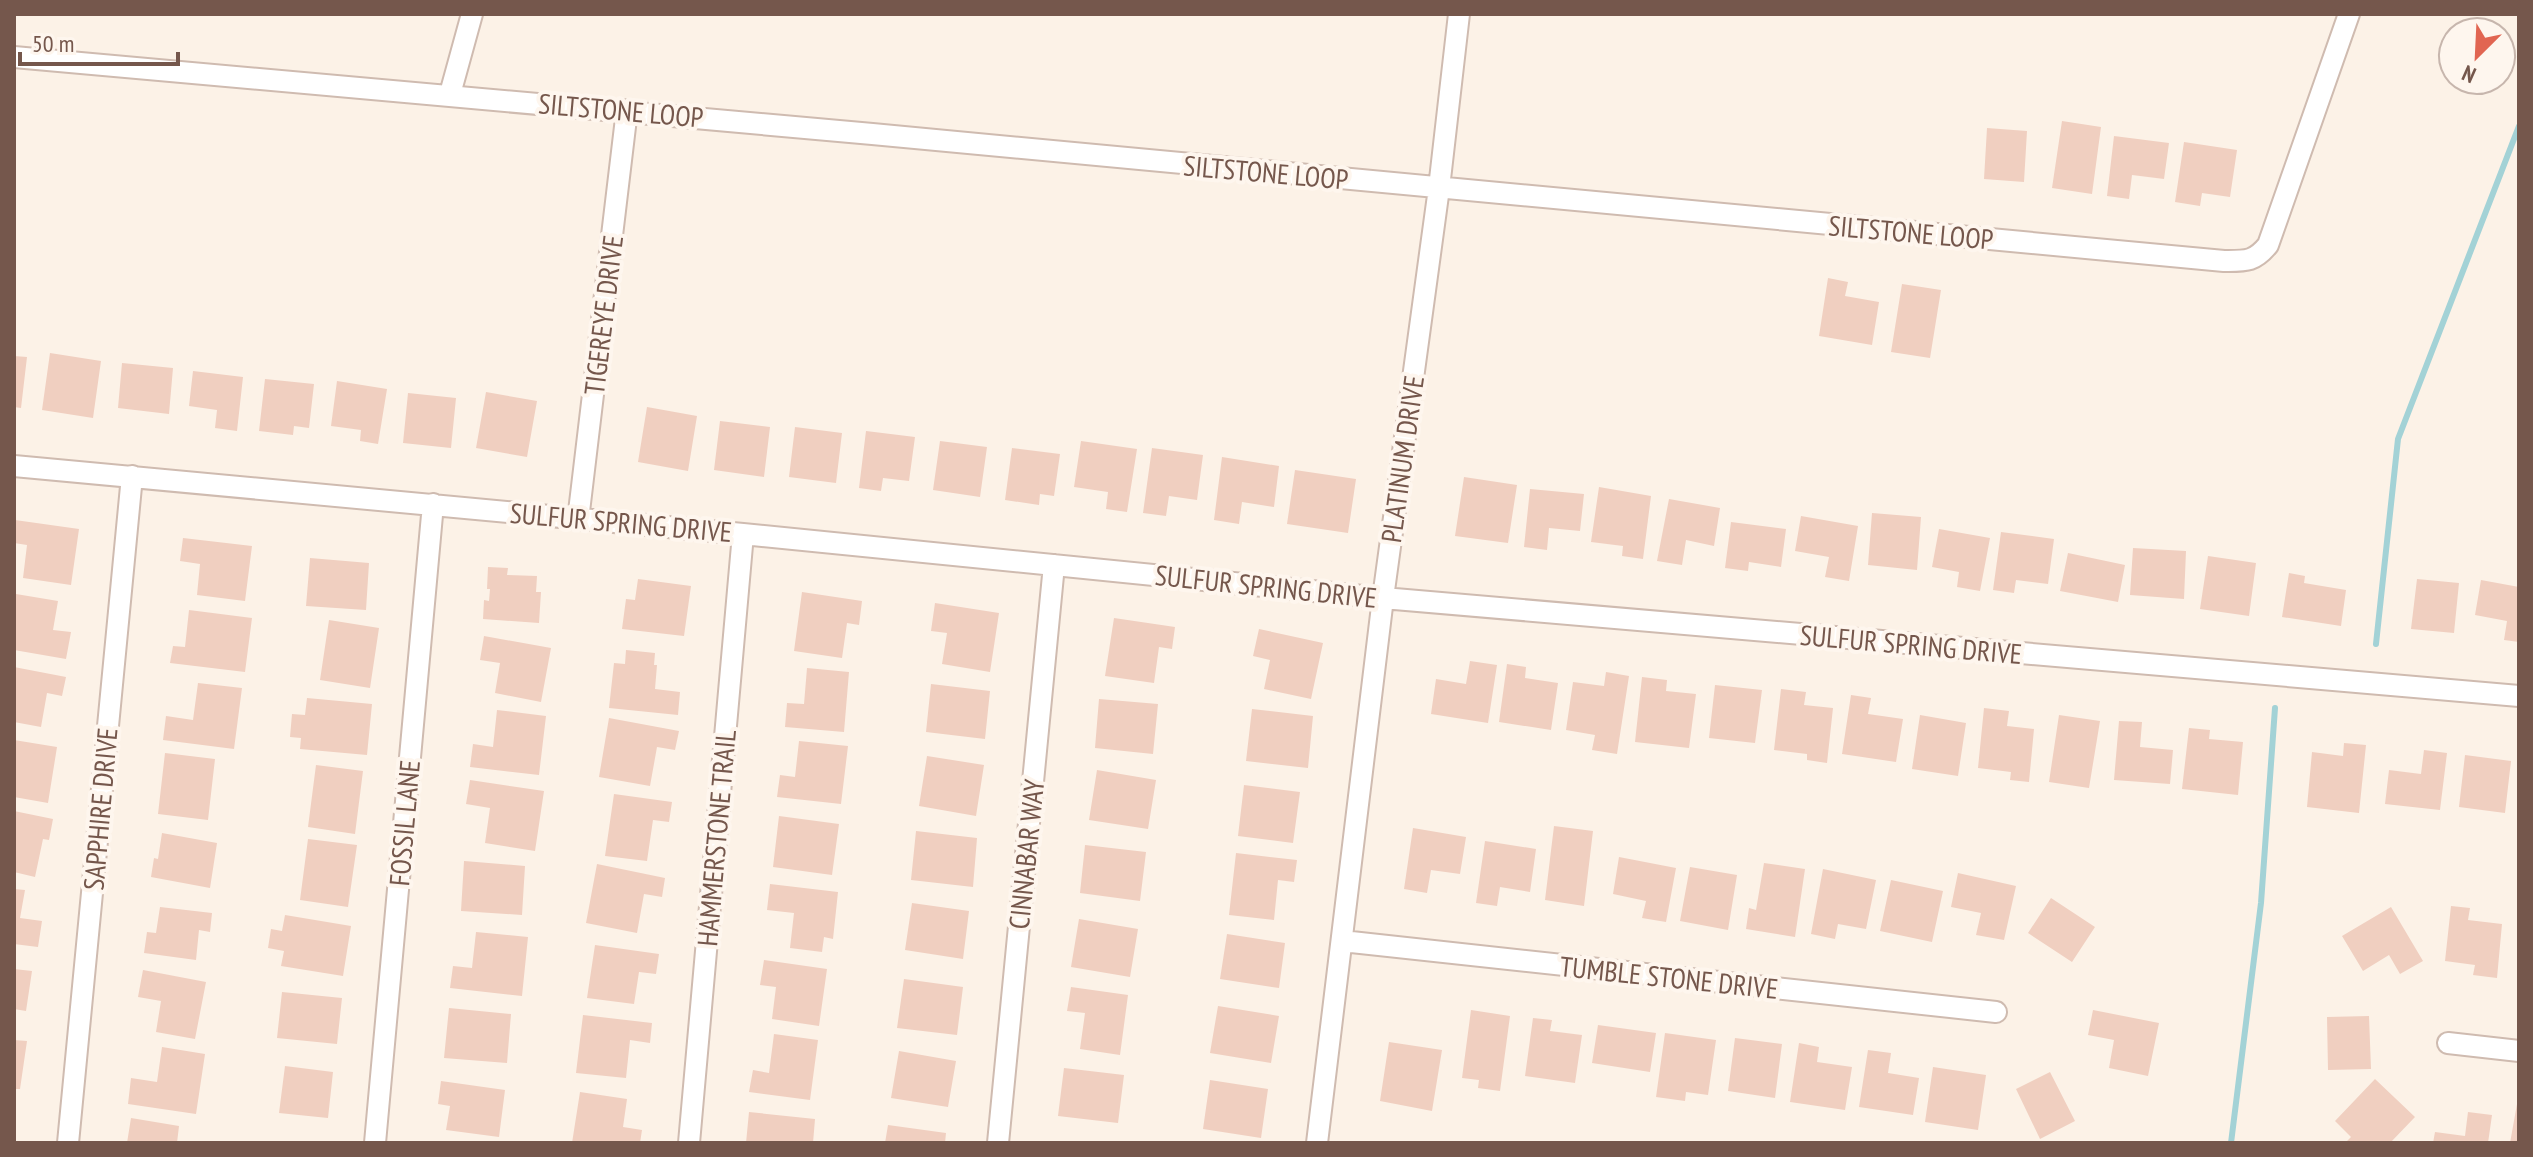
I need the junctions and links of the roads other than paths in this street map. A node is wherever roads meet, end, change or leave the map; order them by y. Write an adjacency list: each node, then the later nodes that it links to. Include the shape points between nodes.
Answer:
1 (472, 14): 5 (street)
2 (1459, 14): 7 (street, PLATINUM DRIVE)
3 (2349, 14): 7 (street, SILTSTONE LOOP, via 2268,245 2246,261)
4 (14, 57): 5 (street, SILTSTONE LOOP)
5 (450, 94): 6 (street, SILTSTONE LOOP)
6 (627, 110): 7 (street, SILTSTONE LOOP); 11 (street, TIGEREYE DRIVE)
7 (1439, 188): 14 (street, PLATINUM DRIVE)
8 (14, 466): 9 (street, SULFUR SPRING DRIVE)
9 (132, 476): 10 (street, SULFUR SPRING DRIVE); 20 (street, SAPPHIRE DRIVE)
10 (433, 504): 11 (street, SULFUR SPRING DRIVE); 21 (street, FOSSIL LANE)
11 (578, 520): 12 (street, SULFUR SPRING DRIVE)
12 (743, 534): 13 (street, SULFUR SPRING DRIVE); 22 (street, HAMMERSTONE TRAIL)
13 (1054, 565): 14 (street, SULFUR SPRING DRIVE); 23 (street, CINNABAR WAY)
14 (1383, 598): 15 (street, SULFUR SPRING DRIVE); 16 (street, PLATINUM DRIVE)
15 (2519, 696)
16 (1342, 941): 17 (street, TUMBLE STONE DRIVE); 24 (street, PLATINUM DRIVE)
17 (1996, 1012)
18 (2448, 1043): 19 (street)
19 (2519, 1051)
20 (68, 1143)
21 (375, 1143)
22 (689, 1143)
23 (998, 1143)
24 (1317, 1143)

